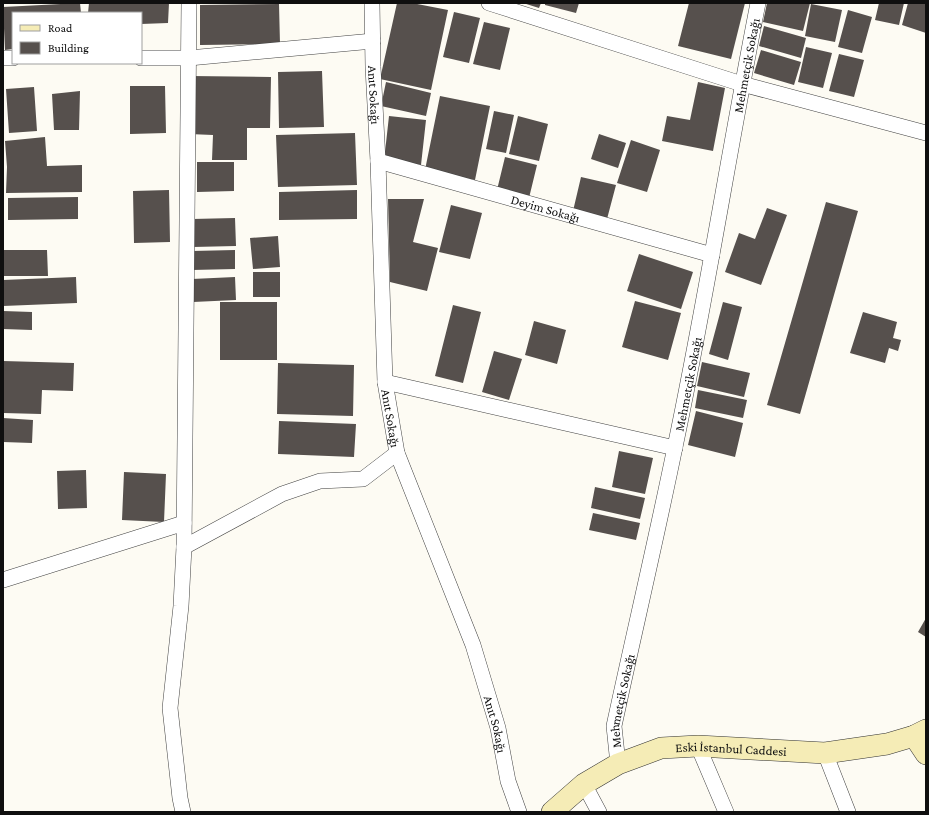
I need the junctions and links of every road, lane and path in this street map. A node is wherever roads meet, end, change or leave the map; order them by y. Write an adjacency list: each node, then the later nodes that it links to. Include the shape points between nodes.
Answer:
1 (190, 3): 7 (street)
2 (372, 3): 5 (street, Anıt Sokağı)
3 (489, 3): 8 (street)
4 (758, 3): 8 (street, Mehmetçik Sokağı)
5 (372, 41): 7 (street); 10 (street, Anıt Sokağı)
6 (142, 58): 7 (street)
7 (189, 58): 15 (street)
8 (742, 84): 9 (street); 11 (street, Mehmetçik Sokağı)
9 (926, 133)
10 (378, 161): 11 (street, Deyim Sokağı); 12 (street, Anıt Sokağı)
11 (712, 255): 13 (street, Mehmetçik Sokağı)
12 (386, 382): 13 (street); 14 (street, Anıt Sokağı)
13 (675, 448): 22 (street, Mehmetçik Sokağı, via 614,726)
14 (397, 453): 16 (street, via 363,479 320,481 282,494); 25 (street, Anıt Sokağı, via 473,645 498,728 508,782)
15 (184, 523): 16 (street); 17 (street)
16 (184, 547): 24 (street, via 181,606 170,708)
17 (3, 580)
18 (920, 733): 20 (main road, Eski İstanbul Caddesi, via 887,744); 21 (main road)
19 (698, 746): 20 (main road, Eski İstanbul Caddesi); 22 (main road, Eski İstanbul Caddesi, via 661,748); 28 (street)
20 (825, 753): 29 (street)
21 (926, 754)
22 (618, 764): 23 (main road, Eski İstanbul Caddesi)
23 (584, 784): 26 (main road, Eski İstanbul Caddesi); 27 (street)
24 (183, 812)
25 (519, 812)
26 (552, 812)
27 (599, 812)
28 (726, 812)
29 (848, 812)

